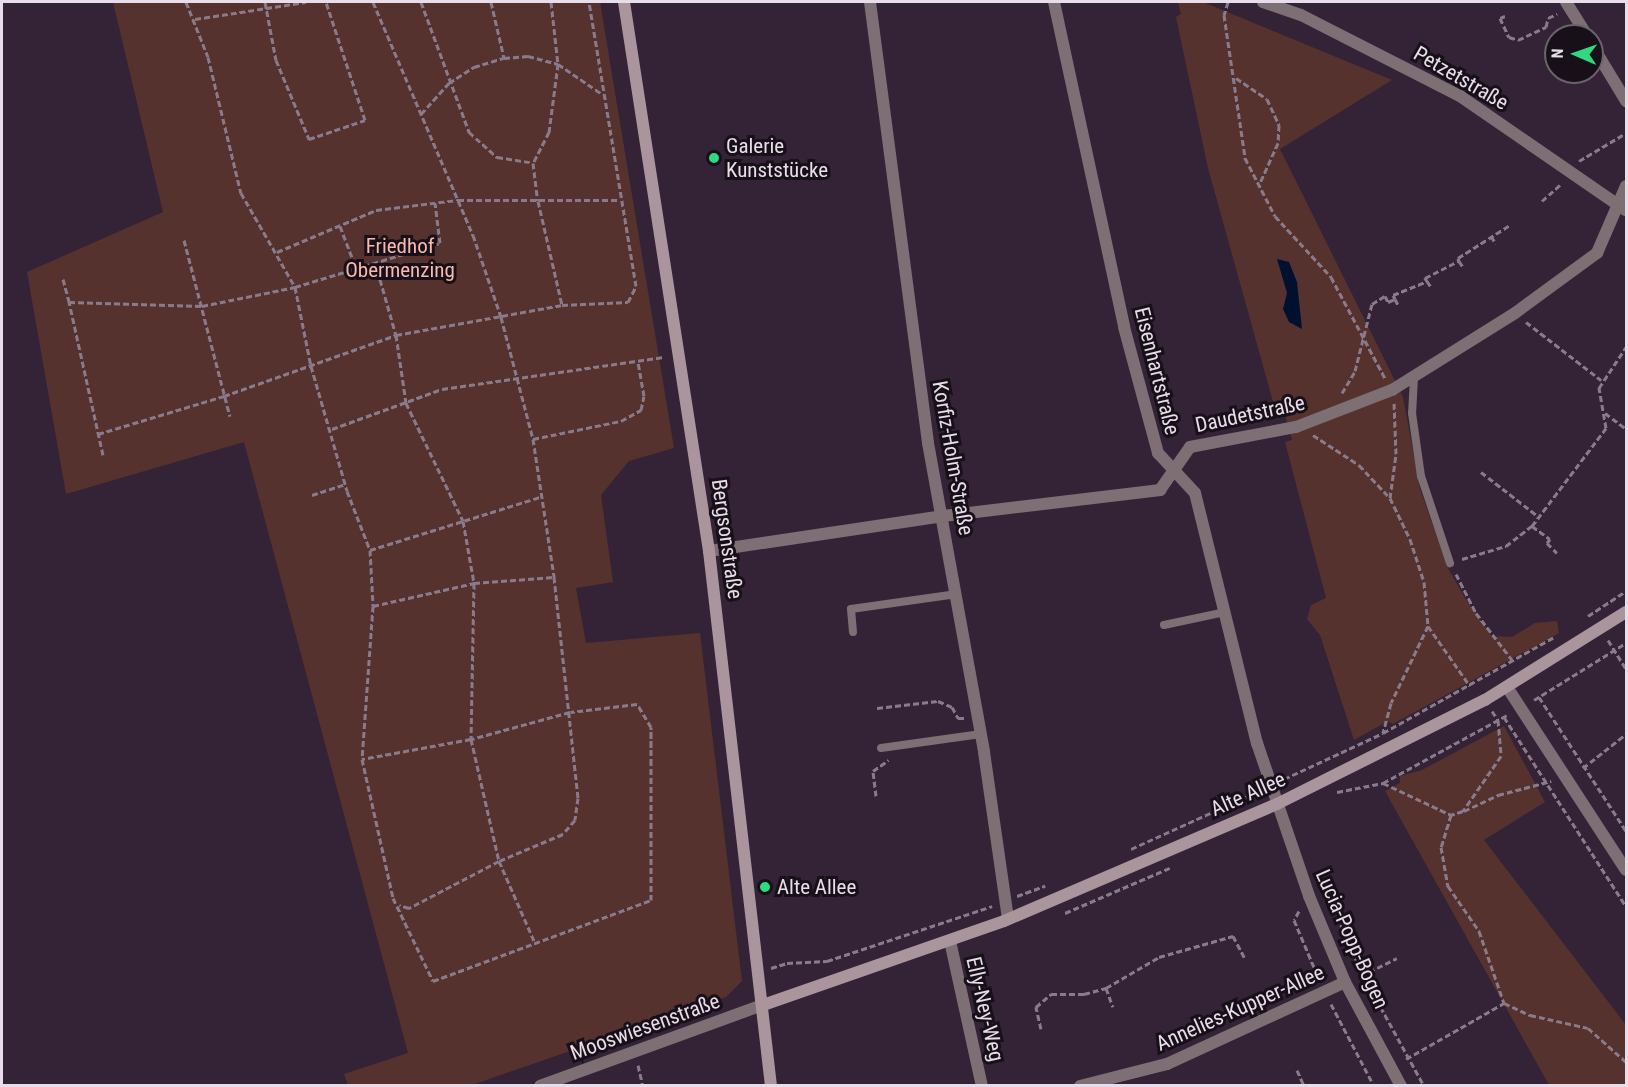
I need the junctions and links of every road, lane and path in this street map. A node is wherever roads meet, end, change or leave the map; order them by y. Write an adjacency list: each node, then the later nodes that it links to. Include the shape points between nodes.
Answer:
1 (186, 2): 18 (path)
2 (266, 2): 16 (path)
3 (306, 2): 16 (path)
4 (326, 2): 16 (path, via 365,120 309,139 276,60)
5 (374, 2): 27 (path)
6 (421, 2): 24 (path)
7 (492, 2): 20 (path)
8 (551, 2): 21 (path)
9 (589, 2): 25 (path)
10 (624, 2): 92 (street, Bergsonstraße)
11 (870, 2): 87 (street, Korfiz-Holm-Straße, via 911,327)
12 (1054, 2): 81 (street, Eisenhartstraße, via 1124,327 1158,453)
13 (1228, 2): 23 (path, via 1224,15)
14 (1263, 2): 30 (street, Petzetstraße, via 1301,15 1460,96)
15 (1567, 5): 17 (path, via 1548,18 1546,27 1518,40 1509,37 1500,18); 19 (street)
16 (268, 8): 18 (path)
17 (1505, 16)
18 (195, 20): 44 (path, via 208,57 241,193)
19 (1579, 24)
20 (504, 58): 21 (path, via 528,56); 24 (path, via 474,67)
21 (558, 64): 25 (path); 29 (path, via 549,132)
22 (1604, 65): 26 (street)
23 (1235, 78): 31 (path, via 1245,159); 31 (path, via 1267,99 1279,125 1278,142)
24 (449, 83): 27 (path); 29 (path, via 469,132 497,157)
25 (603, 94): 34 (path)
26 (1626, 101)
27 (421, 114): 33 (path)
28 (1626, 133): 30 (path)
29 (533, 163): 35 (path)
30 (1570, 170): 36 (path); 38 (street, Petzetstraße)
31 (1259, 185): 61 (path, via 1275,216 1330,277)
32 (1626, 186): 38 (street, Daudetstraße)
33 (458, 200): 35 (path); 37 (path); 59 (path)
34 (619, 200): 35 (path); 55 (path, via 636,286 628,302)
35 (538, 201): 55 (path)
36 (1542, 201)
37 (435, 203): 40 (path, via 376,210); 46 (path, via 440,243)
38 (1623, 209): 58 (street, Daudetstraße, via 1597,253)
39 (1510, 225): 41 (path)
40 (340, 226): 44 (path); 48 (path)
41 (1491, 236): 43 (path); 45 (path)
42 (184, 240): 57 (path)
43 (1496, 244)
44 (277, 252): 51 (path)
45 (1459, 261): 47 (path); 50 (path, via 1425,278)
46 (375, 262): 48 (path); 60 (path)
47 (1463, 267)
48 (356, 268): 51 (path)
49 (63, 279): 54 (path)
50 (1427, 281): 52 (path); 53 (path, via 1393,296)
51 (295, 287): 57 (path); 65 (path)
52 (1431, 287)
53 (1395, 299): 56 (path); 61 (path, via 1388,302 1385,296 1372,304)
54 (69, 302): 57 (path); 78 (path)
55 (562, 305): 59 (path)
56 (1398, 305)
57 (202, 306): 70 (path)
58 (1515, 313): 66 (street, Daudetstraße); 68 (path)
59 (501, 317): 60 (path); 67 (path)
60 (396, 335): 65 (path); 71 (path)
61 (1365, 341): 69 (path); 73 (path, via 1356,371)
62 (1626, 347): 68 (path)
63 (668, 356): 64 (path)
64 (638, 362): 67 (path); 79 (path, via 644,396 641,410 621,421)
65 (311, 366): 70 (path); 76 (path)
66 (1414, 377): 69 (street, Daudetstraße); 94 (lane, via 1412,413 1421,476)
67 (516, 379): 71 (path, via 442,389); 79 (path)
68 (1601, 381): 72 (path, via 1600,399)
69 (1392, 390): 73 (street, Daudetstraße); 86 (path, via 1396,454)
70 (224, 396): 74 (path); 78 (path)
71 (406, 403): 76 (path); 89 (path)
72 (1605, 413): 77 (path); 88 (path, via 1606,428)
73 (1333, 414): 75 (street, Daudetstraße)
74 (230, 416)
75 (1296, 427): 81 (street, Daudetstraße, via 1190,447); 86 (path, via 1359,465)
76 (332, 429): 83 (path)
77 (1626, 429)
78 (98, 434): 80 (path)
79 (533, 439): 85 (path)
80 (102, 455)
81 (1175, 471): 87 (street, Daudetstraße, via 1160,490); 100 (street, Eisenhartstraße, via 1195,493)
82 (1481, 471): 88 (path)
83 (345, 484): 84 (path); 91 (path)
84 (312, 495)
85 (544, 496): 89 (path); 95 (path)
86 (1390, 498): 104 (path, via 1410,538 1424,582)
87 (943, 516): 92 (street, Daudetstraße); 98 (street, Korfiz-Holm-Straße)
88 (1539, 517): 90 (path)
89 (464, 521): 91 (path); 96 (path)
90 (1532, 526): 93 (path, via 1550,539 1547,543); 94 (path, via 1506,546)
91 (370, 550): 99 (path)
92 (710, 551): 157 (street, Bergsonstraße)
93 (1557, 553)
94 (1450, 563): 110 (path, via 1476,613)
95 (554, 578): 96 (path); 117 (path)
96 (474, 583): 99 (path); 124 (path)
97 (1626, 591): 102 (path)
98 (957, 594): 106 (lane, via 851,609); 119 (street, Korfiz-Holm-Straße)
99 (373, 606): 127 (path)
100 (1225, 612): 103 (lane); 132 (street, Eisenhartstraße)
101 (1626, 612): 105 (street, Alte Allee)
102 (1586, 617)
103 (1164, 625)
104 (1428, 626): 112 (path); 121 (path, via 1391,703)
105 (1601, 629): 109 (path); 113 (street, Alte Allee)
106 (854, 632)
107 (1557, 636): 110 (path)
108 (1626, 643): 109 (path)
109 (1615, 651): 111 (path); 114 (path)
110 (1513, 662): 112 (path)
111 (1626, 669)
112 (1470, 686): 121 (path)
113 (1507, 687): 116 (street); 135 (street, Alte Allee)
114 (1539, 697): 116 (path); 128 (path)
115 (877, 708): 119 (path, via 938,701 952,707 958,718)
116 (1520, 708): 118 (path); 129 (street)
117 (570, 712): 124 (path); 140 (path, via 578,798 574,820 563,834); 149 (path, via 637,704 651,727 651,900)
118 (1504, 717): 120 (path); 131 (path)
119 (978, 719): 122 (street, Korfiz-Holm-Straße)
120 (1498, 720): 130 (path); 136 (path, via 1501,756)
121 (1383, 733): 132 (path)
122 (981, 734): 125 (lane); 144 (street, Korfiz-Holm-Straße)
123 (1626, 734): 128 (path)
124 (471, 739): 127 (path); 140 (path)
125 (902, 745): 126 (lane); 134 (path, via 873,771)
126 (880, 748)
127 (362, 759): 145 (path, via 389,882)
128 (1582, 768): 138 (path)
129 (1561, 773): 131 (path); 141 (street)
130 (1383, 783): 133 (path); 137 (path)
131 (1545, 785): 136 (path, via 1498,795); 146 (path)
132 (1271, 786): 135 (street, Eisenhartstraße); 139 (path)
133 (1331, 795)
134 (876, 796)
135 (1277, 804): 143 (street, Lucia-Popp-Bogen); 147 (street, Alte Allee)
136 (1463, 811): 137 (path)
137 (1452, 815): 156 (path, via 1441,847 1448,886 1479,931)
138 (1626, 831)
139 (1120, 853)
140 (499, 861): 145 (path, via 409,908); 149 (path)
141 (1626, 870)
142 (1049, 884): 144 (path)
143 (1309, 896): 153 (path, via 1330,900); 154 (street, Lucia-Popp-Bogen)
144 (1003, 902): 147 (street, Korfiz-Holm-Straße); 152 (path, via 827,962)
145 (399, 905): 149 (path, via 400,917 433,981)
146 (1626, 906)
147 (1008, 919): 148 (street, Alte Allee)
148 (950, 941): 157 (street, Alte Allee); 167 (street, Elly-Ney-Weg)
149 (536, 943)
150 (1244, 957): 155 (path, via 1233,936 1159,957)
151 (1397, 958): 153 (path)
152 (773, 967)
153 (1363, 975): 161 (path)
154 (1345, 982): 168 (street, Annelies-Kupper-Allee, via 1167,1064); 170 (street, Lucia-Popp-Bogen)
155 (1106, 988): 158 (path); 159 (path, via 1084,994 1051,994 1036,1007)
156 (1504, 1003): 161 (path); 162 (path, via 1530,1015 1588,1028)
157 (763, 1005): 160 (street, Mooswiesenstraße); 166 (street, Bergsonstraße)
158 (1113, 1007)
159 (1041, 1029)
160 (635, 1051): 164 (street, Mooswiesenstraße); 165 (path)
161 (1407, 1058): 171 (path)
162 (1626, 1062)
163 (1297, 1070): 169 (path)
164 (540, 1086)
165 (643, 1086)
166 (771, 1086)
167 (982, 1086)
168 (1080, 1086)
169 (1304, 1086)
170 (1401, 1086)
171 (1424, 1086)

